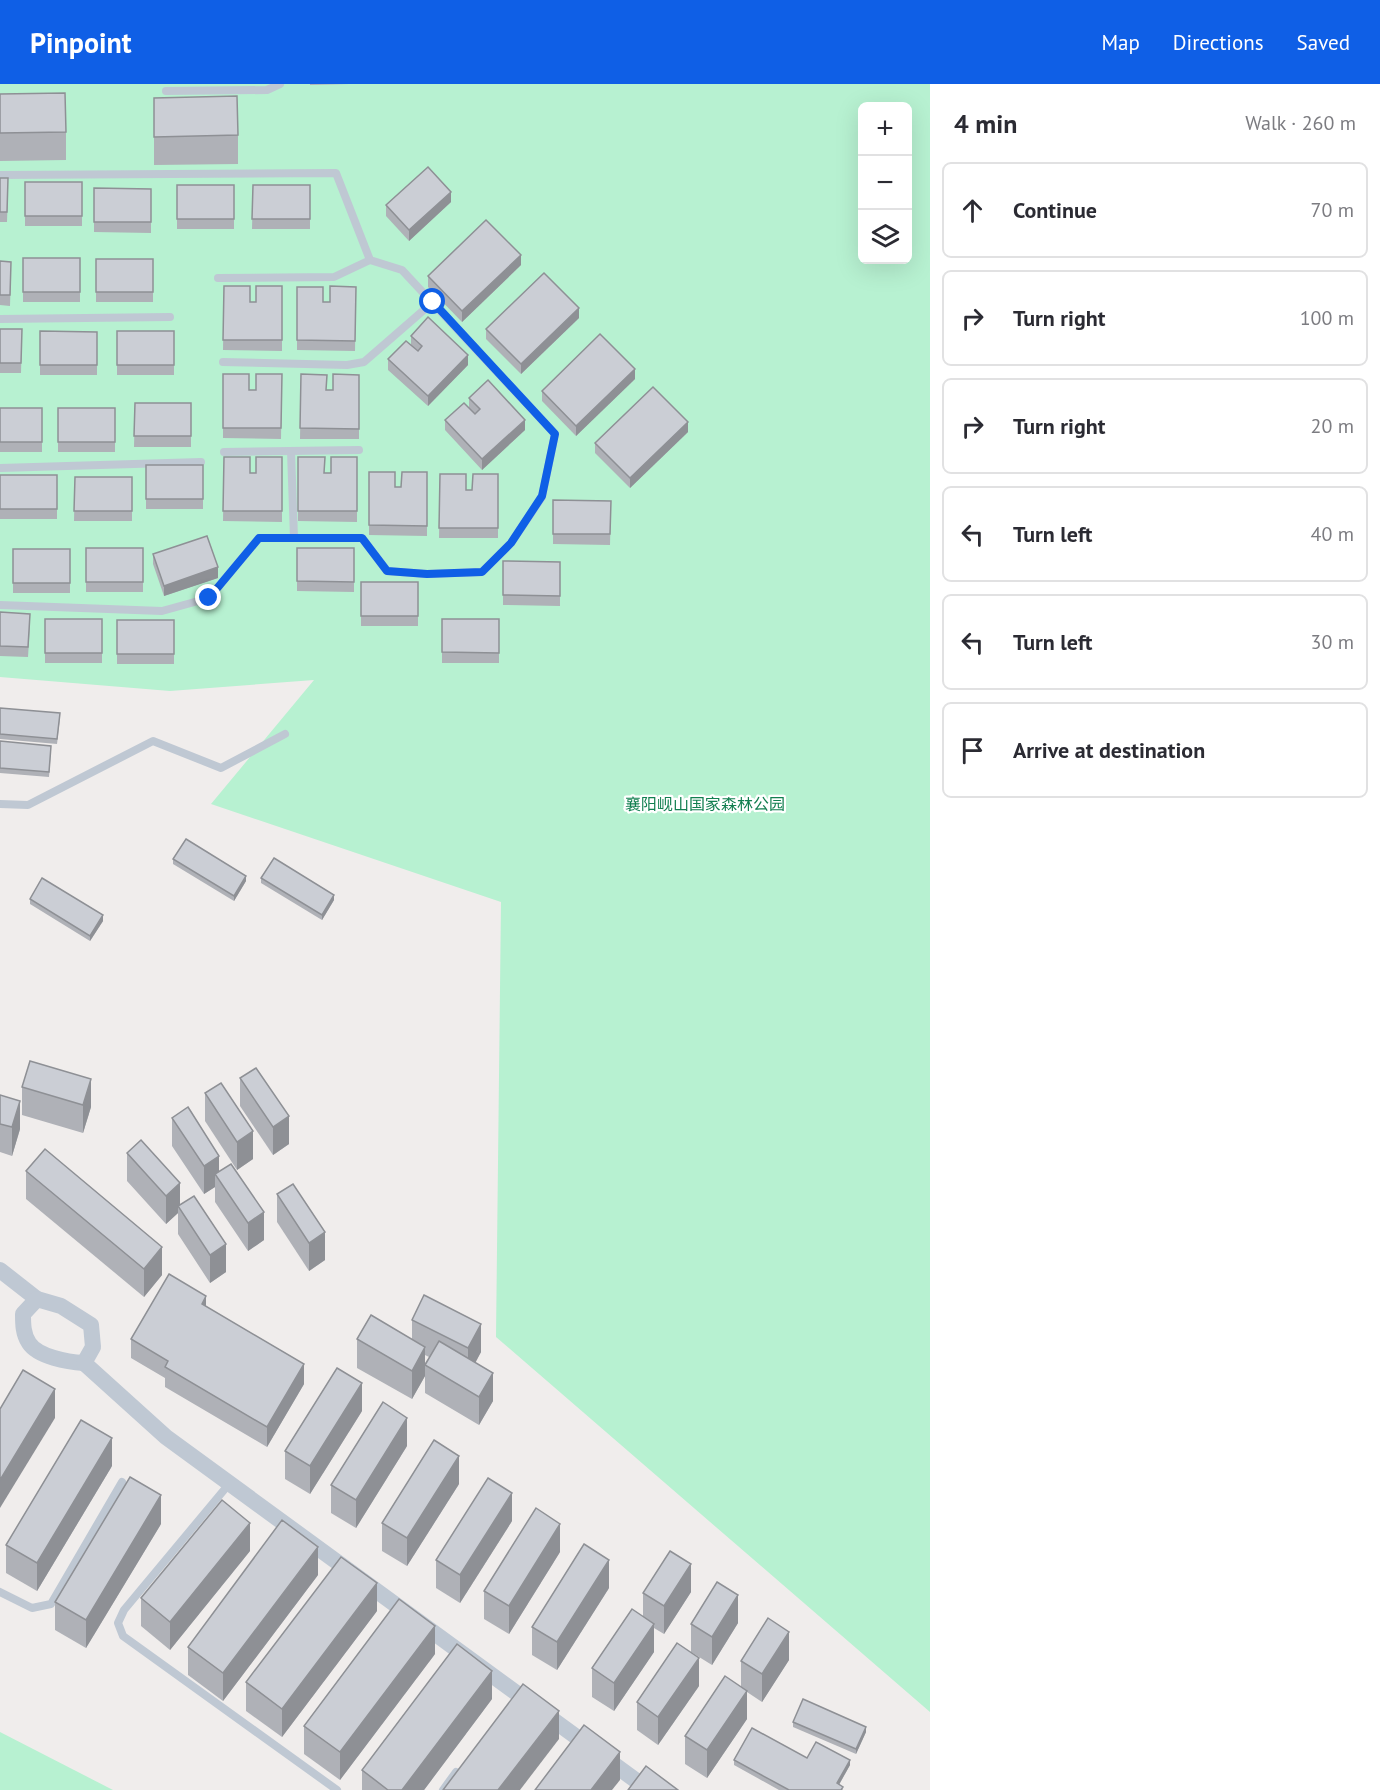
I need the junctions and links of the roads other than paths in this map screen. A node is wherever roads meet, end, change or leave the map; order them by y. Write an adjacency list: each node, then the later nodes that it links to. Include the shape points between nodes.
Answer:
1 (280, 84): 2 (lane, via 267,90)
2 (166, 91)
3 (0, 175): 4 (lane, via 336,173)
4 (370, 260): 5 (lane, via 334,278); 6 (lane, via 402,270)
5 (218, 278)
6 (433, 302): 9 (lane, via 364,362); 15 (lane, via 555,434 542,496 511,543 482,572 387,571 362,538)
7 (170, 317): 8 (lane)
8 (0, 319)
9 (223, 362)
10 (360, 450): 11 (lane)
11 (291, 451): 12 (lane); 15 (lane)
12 (224, 452)
13 (201, 462): 14 (lane)
14 (0, 468)
15 (294, 538): 16 (lane, via 259,538 209,598 162,611)
16 (0, 605)
17 (285, 734): 18 (lane, via 221,768 153,741 28,805)
18 (0, 804)
19 (0, 1270): 20 (street)
20 (37, 1299): 21 (street, via 61,1306 91,1325 93,1347); 21 (street, via 23,1314 23,1331 29,1344 68,1362)
21 (84, 1363): 23 (street, via 166,1437)
22 (122, 1482): 24 (lane, via 51,1604 32,1608)
23 (230, 1484): 26 (lane, via 118,1623 123,1636); 28 (street, via 514,1699)
24 (0, 1592)
25 (463, 1764): 27 (lane)
26 (337, 1790)
27 (442, 1790)
28 (649, 1790)

